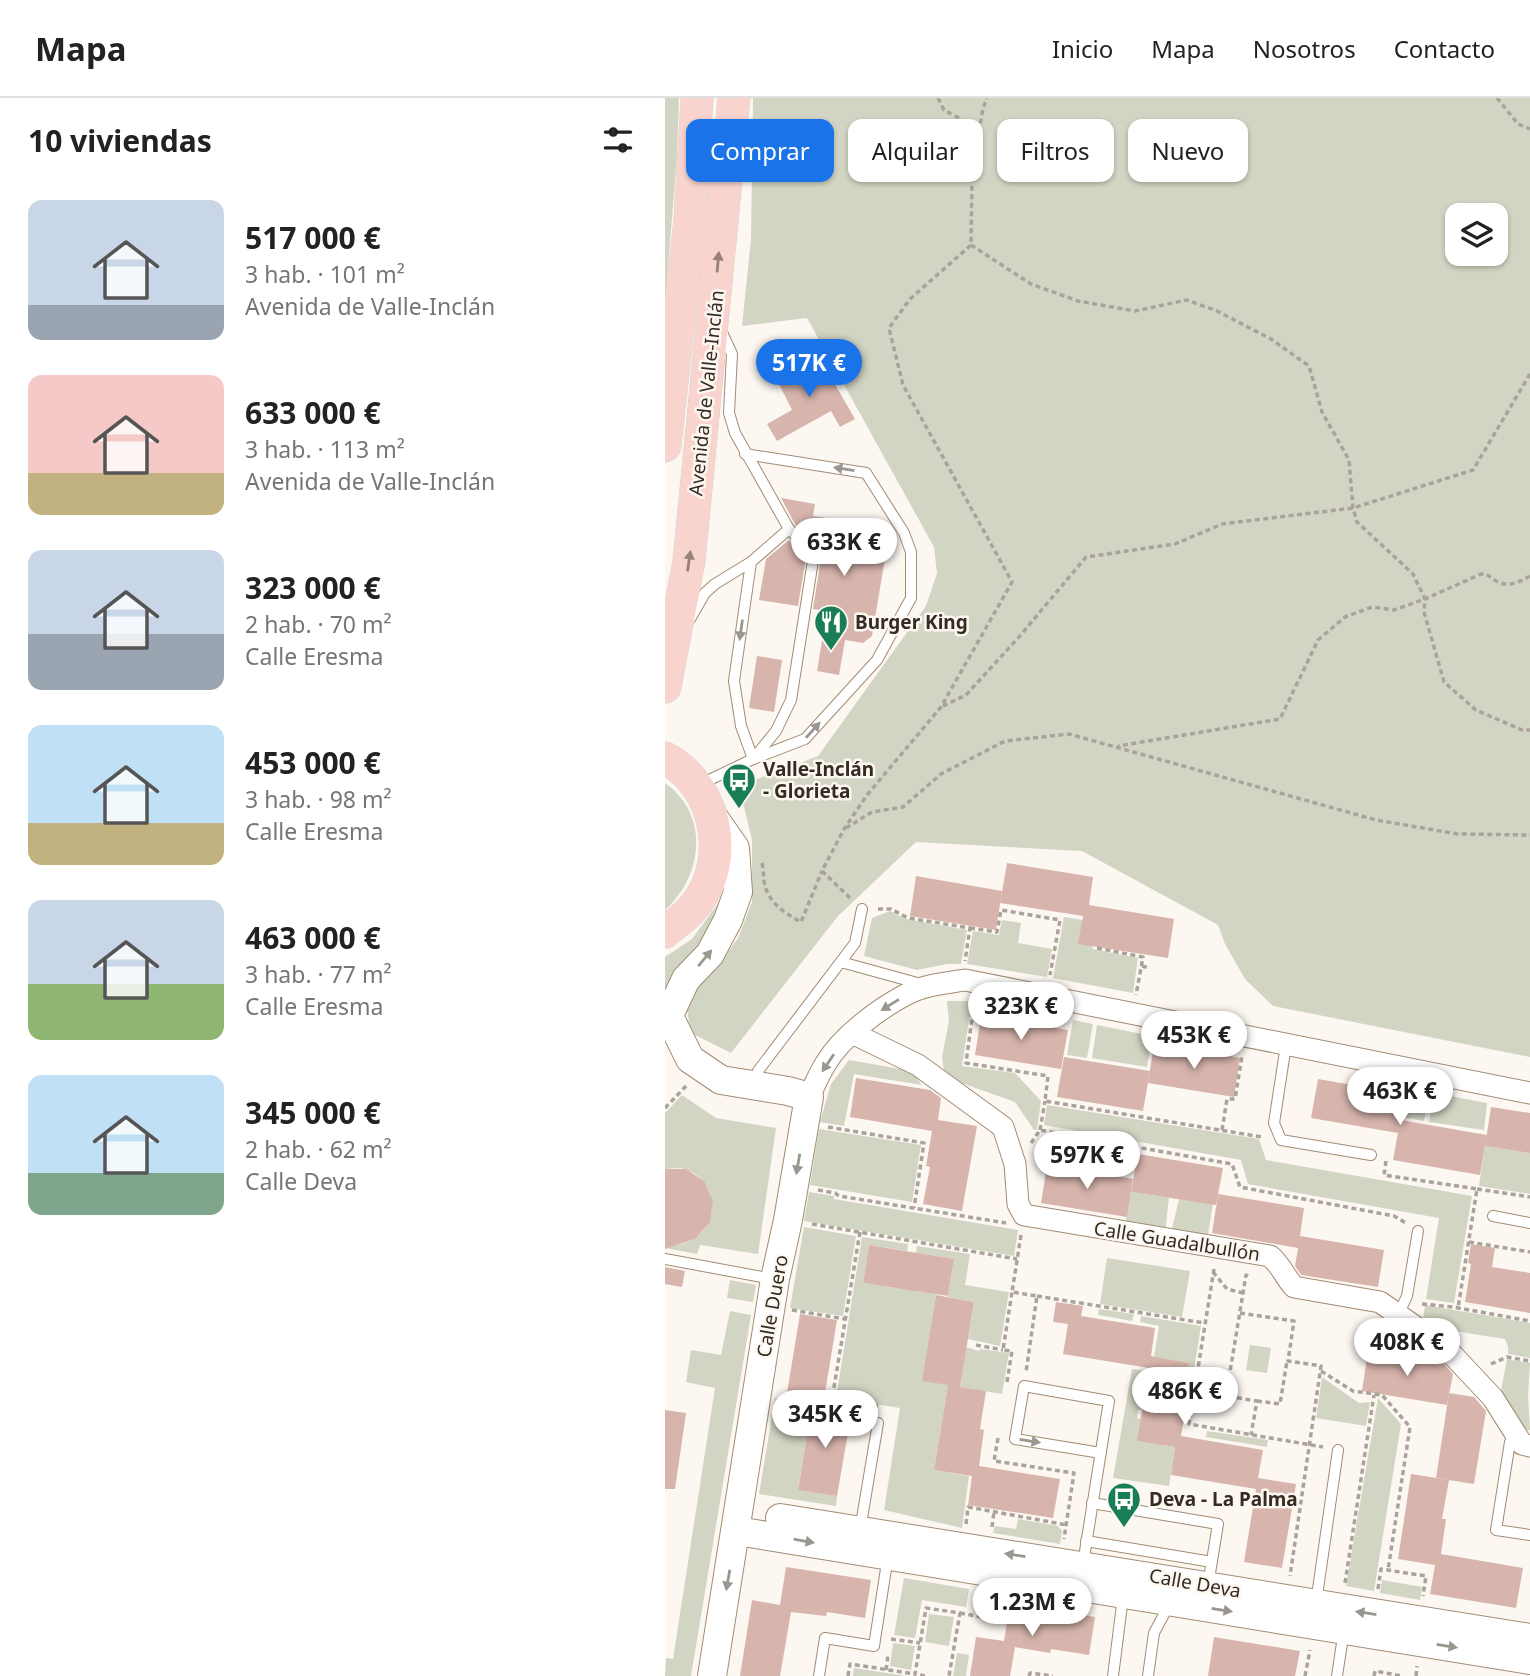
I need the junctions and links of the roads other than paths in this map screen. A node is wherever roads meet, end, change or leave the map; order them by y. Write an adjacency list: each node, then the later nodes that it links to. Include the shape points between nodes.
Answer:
1 (697, 98): 4 (main road, Avenida de Valle-Inclán, via 690,219)
2 (734, 98): 3 (main road, Avenida de Valle-Inclán, one-way to 2)
3 (713, 313): 5 (lane, via 732,354 729,413); 8 (main road, Avenida de Valle-Inclán, one-way to 3, via 689,561)
4 (665, 446)
5 (745, 454): 6 (lane); 11 (lane, one-way to 5, via 805,739 877,660 911,598 911,552 866,473)
6 (789, 528): 7 (lane); 11 (lane, via 814,554 807,606 791,700 776,732)
7 (751, 562): 8 (lane, via 705,593); 11 (lane, one-way to 11, via 734,681 741,726)
8 (672, 652): 9 (main road, Avenida de Valle-Inclán)
9 (665, 687)
10 (665, 758): 12 (main road)
11 (753, 759): 12 (lane)
12 (697, 786): 13 (main road)
13 (712, 815): 15 (main road, via 716,849 709,881 691,910); 18 (street, one-way to 13, via 685,979 710,954 738,892 734,848)
14 (862, 909): 16 (lane, via 855,943)
15 (665, 932)
16 (841, 962): 17 (lane); 21 (lane, via 758,1071)
17 (930, 987): 19 (street, Calle Duero, one-way to 19, via 909,993); 20 (street, Calle Duero, via 965,980)
18 (667, 1012): 21 (street, via 690,1059 721,1080)
19 (852, 1033): 23 (street, Calle Duero, one-way to 23, via 827,1061); 30 (street, Calle Guadalbullón, via 918,1065 1003,1127 1024,1215 1270,1256 1294,1287 1380,1302)
20 (1286, 1045): 22 (street, Calle Duero); 24 (lane, via 1274,1122 1281,1140)
21 (756, 1085): 23 (street)
22 (1530, 1093)
23 (809, 1097): 29 (street, Calle Duero, one-way to 29)
24 (1371, 1155)
25 (1493, 1216): 26 (lane)
26 (1530, 1223)
27 (1418, 1231): 30 (lane, via 1407,1296)
28 (665, 1259): 29 (lane)
29 (775, 1279): 36 (street, Calle Duero)
30 (1398, 1315): 32 (street, Calle Guadalbullón, via 1447,1349 1493,1398)
31 (878, 1423): 37 (lane)
32 (1526, 1445): 38 (lane, Calle Guadalbullón, via 1510,1442 1496,1530)
33 (1338, 1450): 44 (lane)
34 (1101, 1453): 34 (lane, one-way to 34, via 1109,1401 1024,1386 1015,1439); 35 (lane)
35 (1092, 1503): 39 (lane); 41 (lane, via 1218,1524)
36 (738, 1522): 37 (street, Calle Deva); 40 (street, Calle Deva, one-way to 40); 47 (street, Calle Duero, one-way to 47)
37 (860, 1530): 39 (street, Calle Deva, one-way to 37)
38 (1530, 1535)
39 (1084, 1553): 41 (street, Calle Deva)
40 (888, 1556): 42 (street, Calle Deva); 48 (lane, via 874,1646 825,1638)
41 (1210, 1573): 44 (street, Calle Deva)
42 (1123, 1594): 43 (street, Calle Deva); 49 (lane, Calle Deva)
43 (1171, 1601): 45 (street, Calle Deva, one-way to 45); 50 (lane, Calle Deva, via 1154,1633)
44 (1315, 1605): 46 (street, Calle Deva, one-way to 44)
45 (1344, 1630): 46 (street, Calle Deva, one-way to 46); 51 (lane)
46 (1528, 1656)
47 (712, 1676)
48 (819, 1676)
49 (1113, 1676)
50 (1147, 1676)
51 (1337, 1676)

